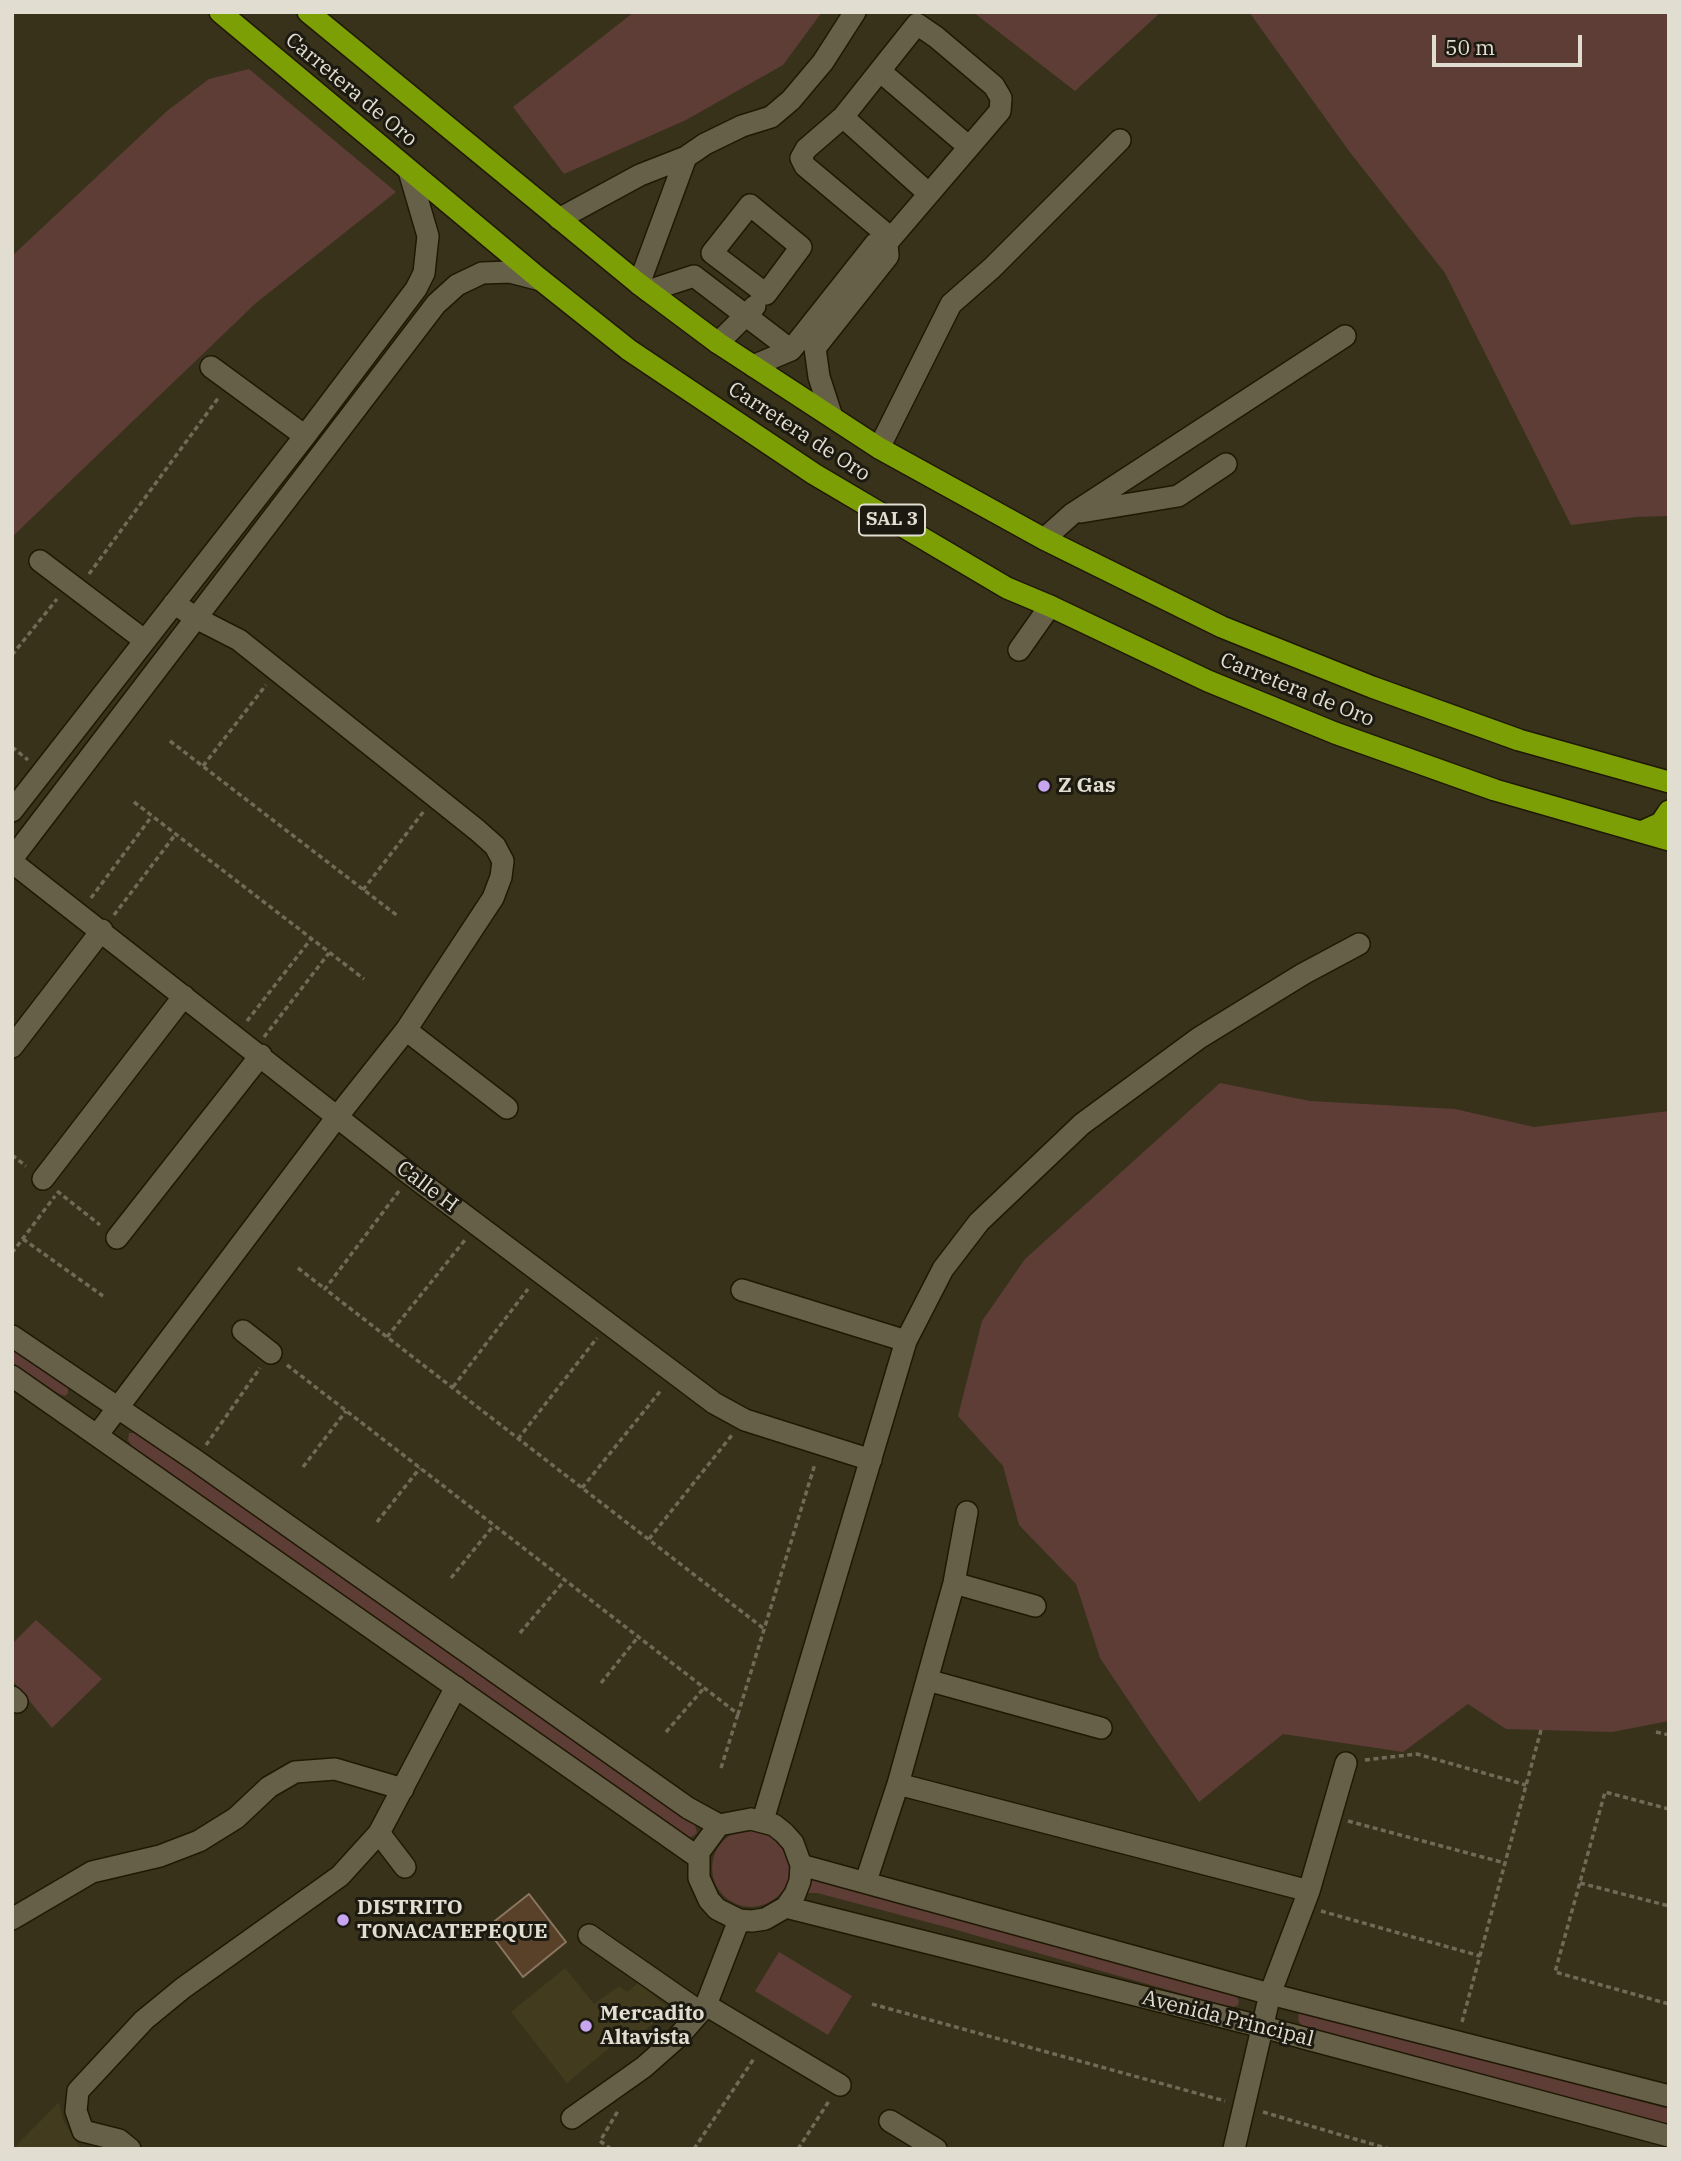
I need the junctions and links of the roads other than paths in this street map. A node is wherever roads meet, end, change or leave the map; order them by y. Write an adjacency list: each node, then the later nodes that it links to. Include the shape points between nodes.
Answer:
1 (220, 12): 10 (highway, Carretera de Oro / SAL 3)
2 (308, 12): 12 (highway, Carretera de Oro / SAL 3)
3 (855, 12): 9 (street, via 792,100 771,117 742,126)
4 (922, 18): 5 (street); 8 (street, via 936,37 994,86 1000,98 1000,111)
5 (881, 72): 6 (street); 8 (street)
6 (843, 117): 11 (street); 13 (street, via 801,158)
7 (1120, 140): 27 (street, via 951,304)
8 (969, 146): 11 (street)
9 (686, 157): 12 (street, via 640,175); 17 (street)
10 (409, 171): 16 (highway, Carretera de Oro / SAL 3); 26 (street, via 428,236 424,274)
11 (928, 193): 13 (street)
12 (559, 219): 17 (highway, Carretera de Oro / SAL 3)
13 (885, 245): 22 (street); 25 (street, via 815,348)
14 (712, 253): 15 (street); 18 (street); 18 (street, via 750,205 801,247)
15 (694, 276): 17 (street); 19 (street)
16 (541, 279): 33 (highway, Carretera de Oro / SAL 3, via 629,350 814,474 1007,588); 34 (street, via 510,272 482,273 457,285 436,304)
17 (643, 288): 21 (highway, Carretera de Oro / SAL 3)
18 (765, 294): 19 (street)
19 (746, 316): 21 (street); 22 (street)
20 (1345, 336): 29 (street)
21 (718, 343): 23 (highway, Carretera de Oro / SAL 3)
22 (791, 350): 23 (street)
23 (753, 366): 25 (highway, Carretera de Oro / SAL 3)
24 (211, 367): 26 (street)
25 (832, 417): 27 (highway, Carretera de Oro / SAL 3)
26 (304, 436): 32 (street)
27 (879, 448): 30 (highway, Carretera de Oro / SAL 3)
28 (1226, 464): 29 (street, via 1178,496)
29 (1072, 514): 30 (street)
30 (1044, 540): 37 (highway, Carretera de Oro / SAL 3, via 1222,628 1371,687 1519,740)
31 (40, 561): 35 (street)
32 (174, 603): 34 (street); 35 (street)
33 (1050, 606): 36 (street); 41 (highway, Carretera de Oro / SAL 3, via 1208,681 1335,733 1495,790)
34 (196, 618): 43 (street); 47 (street, via 239,640 277,670 495,846 503,861 493,898)
35 (144, 640): 39 (street)
36 (1019, 650)
37 (1660, 780): 38 (highway)
38 (1669, 802)
39 (12, 811)
40 (1669, 811): 41 (highway, via 1661,823)
41 (1641, 832): 42 (highway, Carretera de Oro / SAL 3)
42 (1669, 839)
43 (12, 861): 44 (street, Calle H)
44 (103, 930): 46 (street, Calle H); 48 (street)
45 (1359, 944): 57 (street, via 1199,1038 1082,1124 959,1246)
46 (184, 996): 49 (street, Calle H); 52 (street)
47 (406, 1030): 50 (street); 51 (street)
48 (12, 1047)
49 (258, 1052): 51 (street, Calle H); 53 (street)
50 (507, 1108)
51 (337, 1117): 60 (street); 62 (street, Calle H, via 714,1403 745,1420)
52 (51, 1186)
53 (117, 1238)
54 (742, 1290): 57 (street)
55 (243, 1331): 58 (street)
56 (12, 1336): 60 (street)
57 (906, 1341): 62 (street)
58 (271, 1353)
59 (12, 1376): 61 (street)
60 (118, 1406): 61 (street); 73 (street, via 688,1808)
61 (98, 1434): 67 (street)
62 (871, 1460): 72 (street)
63 (967, 1512): 64 (street)
64 (954, 1583): 65 (street); 66 (street)
65 (1035, 1606)
66 (927, 1680): 68 (street); 70 (street)
67 (456, 1687): 71 (street); 75 (street)
68 (1101, 1728)
69 (1346, 1763): 79 (street)
70 (898, 1784): 78 (street); 79 (street)
71 (403, 1789): 74 (street); 81 (street, via 335,1769 295,1772 199,1841 160,1856 92,1872)
72 (762, 1820): 73 (street); 76 (street, via 785,1833)
73 (719, 1825): 75 (street)
74 (379, 1833): 77 (street); 92 (street, via 340,1876 144,2020 78,2091 76,2111 83,2131 119,2140)
75 (699, 1858): 82 (street, via 699,1878 709,1900)
76 (801, 1865): 78 (street, Avenida Principal); 80 (street, via 800,1881)
77 (405, 1867)
78 (866, 1881): 84 (street, Avenida Principal)
79 (1306, 1898): 84 (street)
80 (786, 1908): 82 (street, via 765,1919); 86 (street, Avenida Principal)
81 (12, 1919)
82 (739, 1920): 85 (street)
83 (589, 1935): 85 (street)
84 (1270, 1994): 86 (street); 88 (street, Avenida Principal)
85 (703, 2008): 87 (street); 89 (street, via 644,2067)
86 (1263, 2026): 91 (street, Avenida Principal); 94 (street)
87 (840, 2085)
88 (1669, 2096)
89 (572, 2118)
90 (890, 2121): 93 (street)
91 (1669, 2136)
92 (130, 2149)
93 (936, 2149)
94 (1234, 2149)

